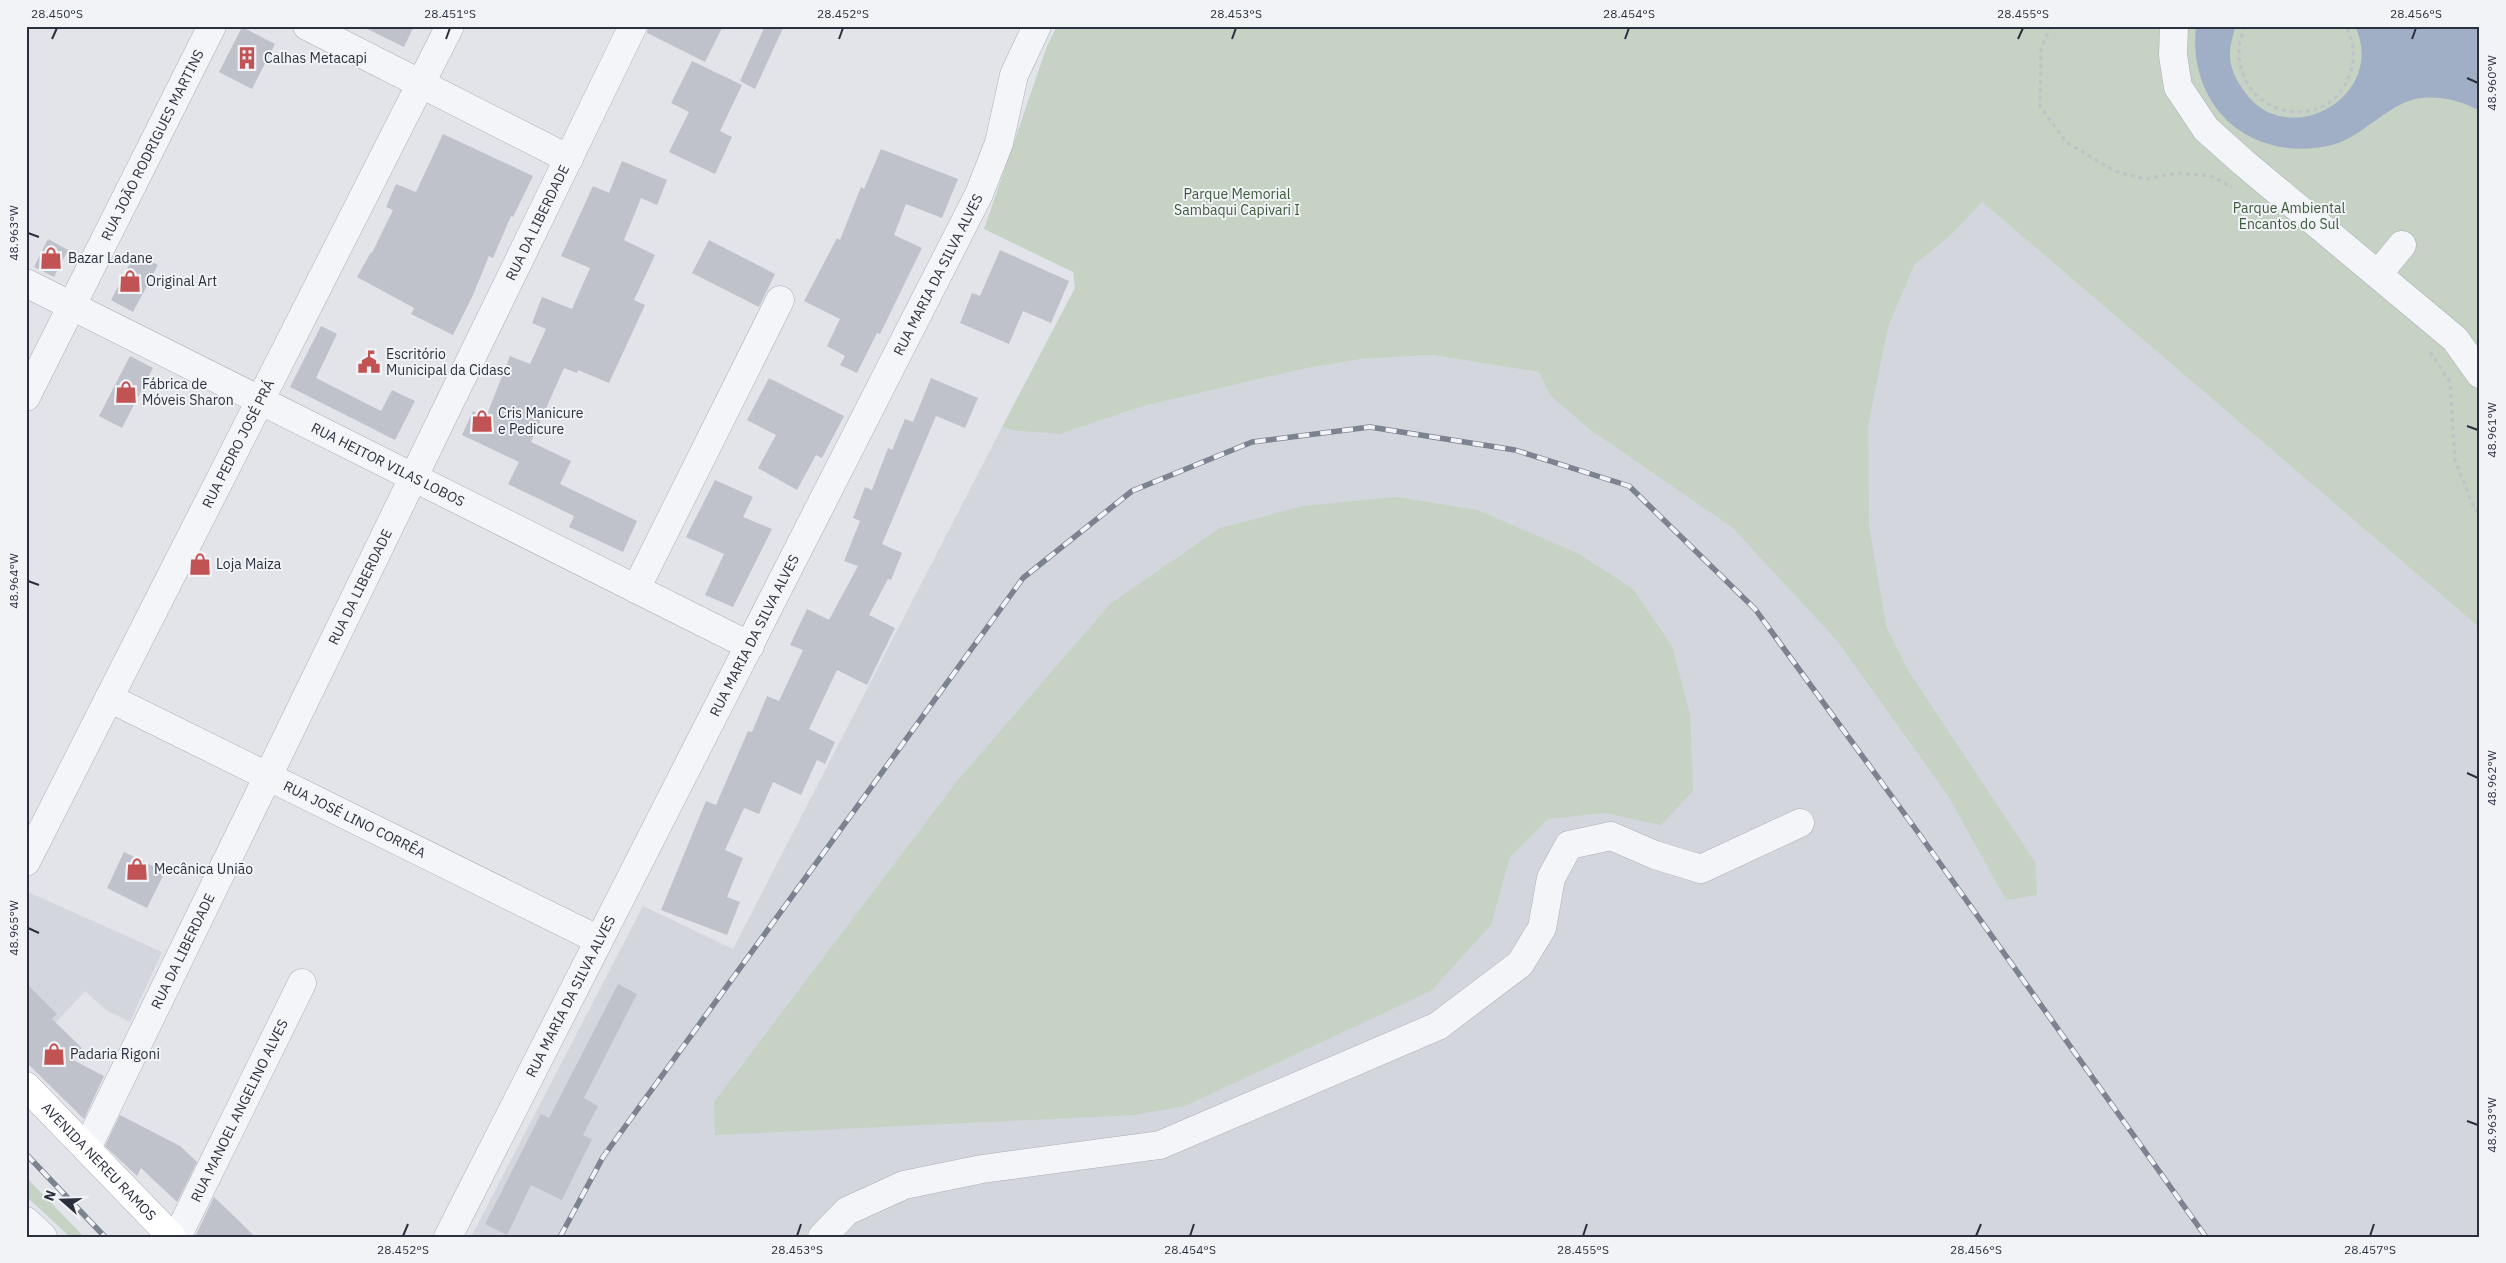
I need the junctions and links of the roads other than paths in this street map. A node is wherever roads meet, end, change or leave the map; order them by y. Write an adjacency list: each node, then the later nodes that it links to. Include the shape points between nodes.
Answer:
1 (212, 26): 13 (street, RUA JOÃO RODRIGUES MARTINS)
2 (307, 26): 7 (street)
3 (450, 26): 7 (street, RUA PEDRO JOSÉ PRÁ)
4 (633, 26): 8 (street, RUA DA LIBERDADE)
5 (1037, 26): 19 (street, RUA MARIA DA SILVA ALVES, via 1014,75 999,143 980,194)
6 (2174, 26): 10 (street, via 2173,55 2178,87 2206,129)
7 (421, 84): 8 (street); 16 (street, RUA PEDRO JOSÉ PRÁ)
8 (569, 159): 17 (street, RUA DA LIBERDADE)
9 (2402, 245): 10 (street)
10 (2378, 274): 14 (street, via 2456,339)
11 (26, 283): 13 (street, RUA HEITOR VILAS LOBOS)
12 (780, 300): 18 (street)
13 (72, 306): 15 (street, RUA JOÃO RODRIGUES MARTINS); 16 (street, RUA HEITOR VILAS LOBOS)
14 (2480, 374)
15 (26, 397)
16 (260, 400): 17 (street, RUA HEITOR VILAS LOBOS); 20 (street, RUA PEDRO JOSÉ PRÁ)
17 (414, 477): 18 (street, RUA HEITOR VILAS LOBOS); 21 (street, RUA DA LIBERDADE)
18 (636, 589): 19 (street, RUA HEITOR VILAS LOBOS)
19 (750, 646): 24 (street, RUA MARIA DA SILVA ALVES)
20 (110, 698): 21 (street, RUA JOSÉ LINO CORRÊA); 23 (street, RUA PEDRO JOSÉ PRÁ)
21 (268, 776): 24 (street, RUA JOSÉ LINO CORRÊA); 27 (street, RUA DA LIBERDADE)
22 (1800, 823): 33 (street, via 1701,869 1655,855 1611,836 1569,845 1550,878 1542,928 1520,964 1438,1026 1160,1145 982,1169 904,1185 847,1210)
23 (26, 862)
24 (599, 940): 32 (street, RUA MARIA DA SILVA ALVES)
25 (302, 984): 31 (street, RUA MANOEL ANGELINO ALVES)
26 (26, 1086): 27 (main road, AVENIDA NEREU RAMOS)
27 (87, 1148): 30 (main road, AVENIDA NEREU RAMOS)
28 (26, 1221): 29 (street)
29 (43, 1237)
30 (172, 1237)
31 (177, 1237)
32 (448, 1237)
33 (822, 1237)

